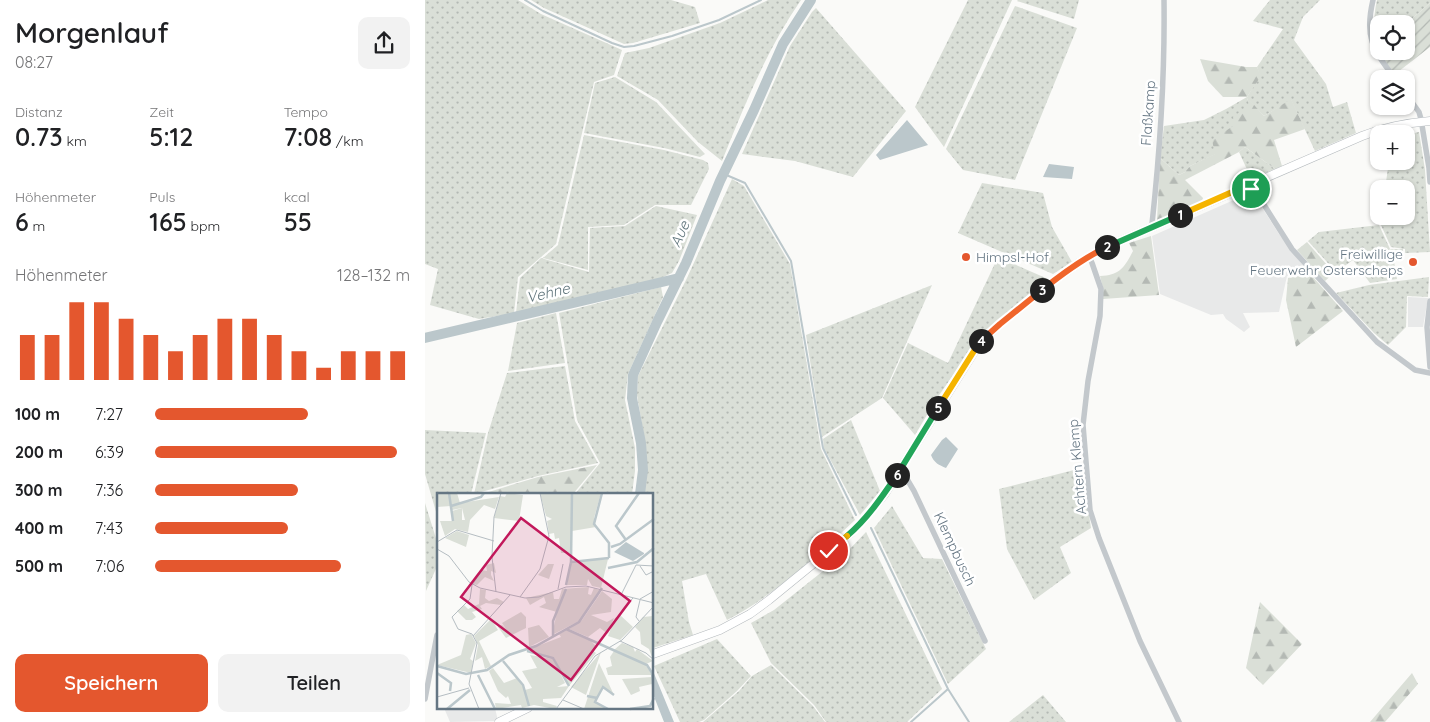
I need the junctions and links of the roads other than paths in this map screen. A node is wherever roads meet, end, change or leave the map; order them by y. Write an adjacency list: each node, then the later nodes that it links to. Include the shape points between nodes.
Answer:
1 (1164, 0): 8 (street, Flaßkamp, via 1165,53)
2 (1373, 0): 3 (street, via 1369,26 1371,40)
3 (1388, 70)
4 (1415, 106): 5 (street)
5 (1426, 122): 6 (street); 7 (main road, via 1381,129)
6 (1430, 182)
7 (1248, 185): 8 (main road); 12 (street, via 1292,249 1377,342 1415,370)
8 (1153, 228): 9 (main road)
9 (1089, 256): 13 (main road, via 1042,290 979,344); 21 (street, Achtern Klemp, via 1101,289 1100,316 1083,425 1090,510 1140,641)
10 (1430, 301): 11 (street, via 1427,326)
11 (1430, 367)
12 (1430, 373)
13 (899, 471): 15 (street, Klempbusch, via 914,491); 16 (main road, via 866,517 851,532 769,600 725,627)
14 (437, 634): 17 (street)
15 (985, 641)
16 (654, 654)
17 (425, 699)
18 (525, 710): 19 (main road)
19 (510, 720): 20 (main road)
20 (499, 722)
21 (1179, 722)

